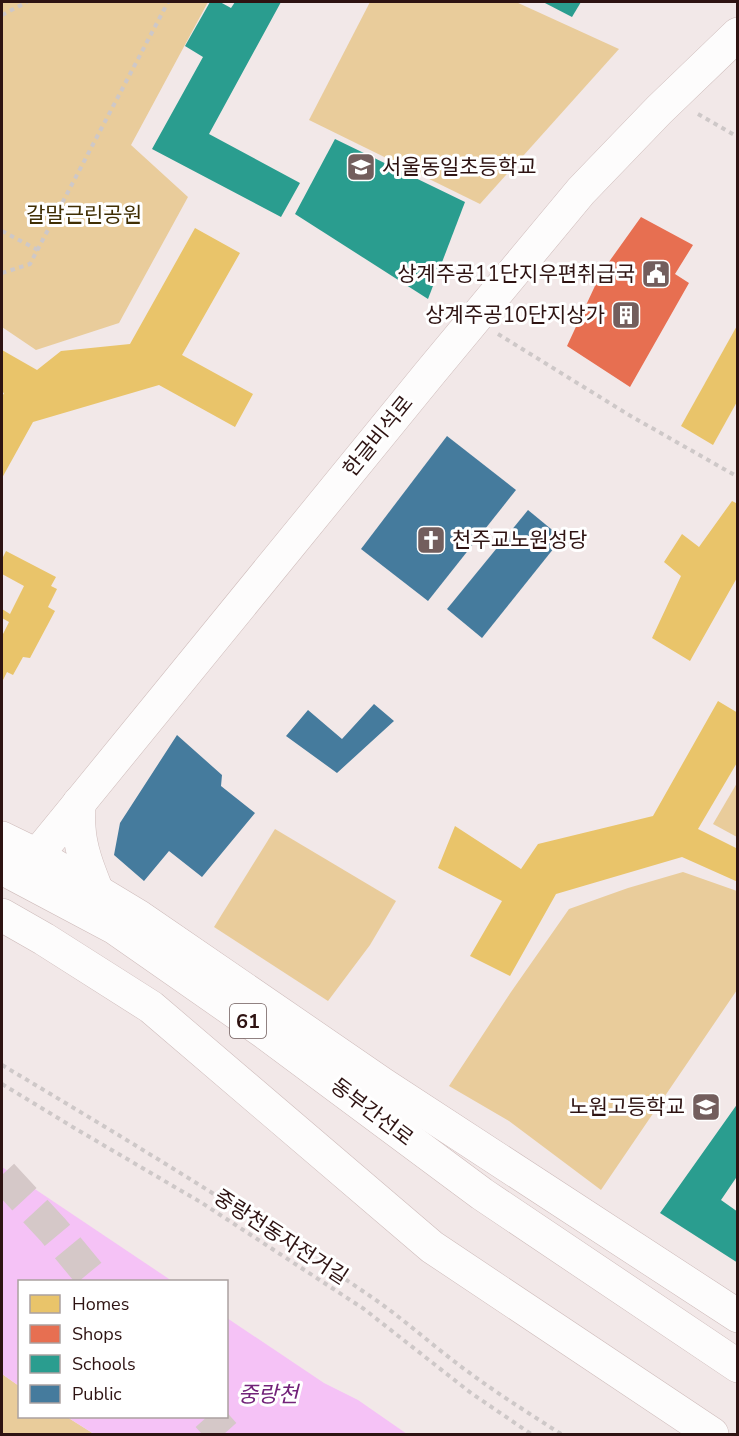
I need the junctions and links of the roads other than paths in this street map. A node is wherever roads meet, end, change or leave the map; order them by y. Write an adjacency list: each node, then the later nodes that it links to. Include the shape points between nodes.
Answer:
1 (738, 34): 2 (main road, 한글비석로, via 582,191)
2 (79, 803): 4 (main road, 한글비석로); 6 (main road, via 82,848)
3 (2, 838): 4 (main road)
4 (37, 855): 6 (main road)
5 (2, 868): 9 (main road, 동부간선로 / 61, via 116,928 482,1194)
6 (97, 891): 8 (main road, via 393,1091)
7 (2, 915): 10 (main road, via 151,1007 432,1247)
8 (738, 1316)
9 (738, 1366)
10 (712, 1434)

